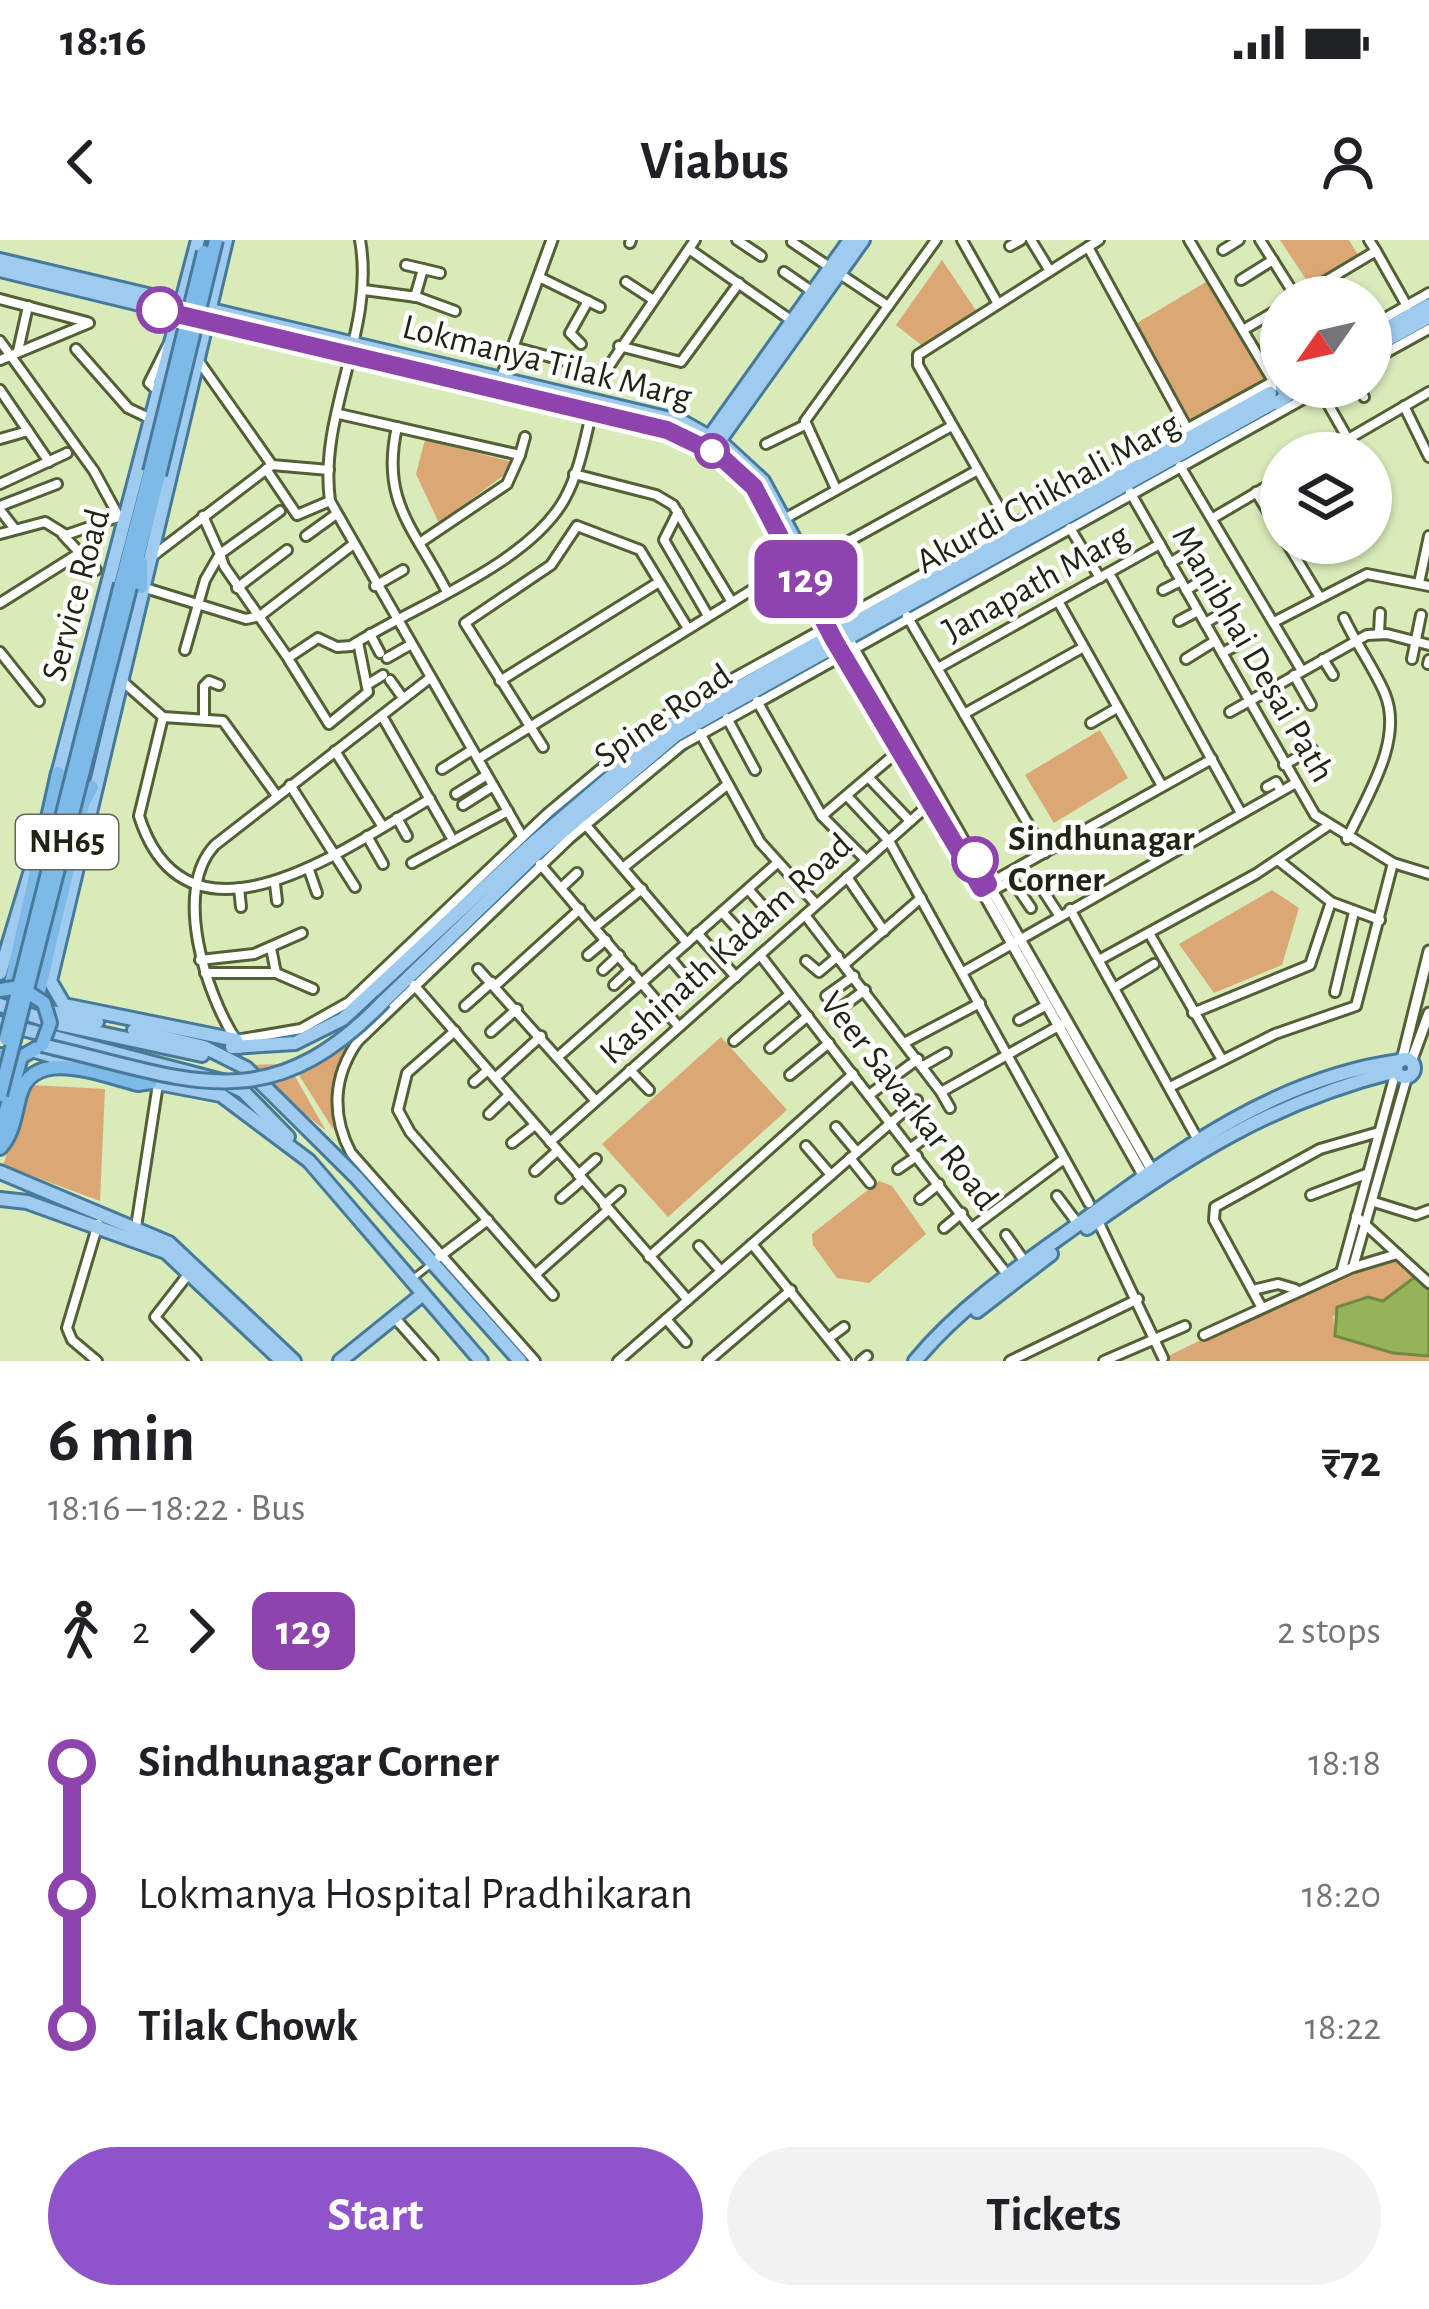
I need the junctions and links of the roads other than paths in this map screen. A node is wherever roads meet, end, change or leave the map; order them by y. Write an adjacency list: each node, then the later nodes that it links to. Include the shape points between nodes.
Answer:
1 (207, 240): 52 (main road, Service Road); 132 (highway, NH65, bridge)
2 (226, 240): 55 (main road)
3 (360, 240): 39 (street)
4 (552, 240): 35 (street)
5 (737, 240): 23 (street)
6 (850, 240): 29 (main road)
7 (863, 240): 29 (main road)
8 (936, 240): 49 (street)
9 (962, 240): 46 (street)
10 (1021, 240): 19 (street)
11 (1031, 240): 30 (street)
12 (1098, 240): 20 (street)
13 (1189, 240): 61 (street)
14 (1239, 240): 21 (street)
15 (1260, 240): 25 (street)
16 (1370, 240): 22 (street)
17 (792, 242): 29 (street)
18 (692, 244): 38 (street); 44 (street)
19 (1010, 246)
20 (1088, 248): 30 (street); 89 (street)
21 (1223, 250)
22 (1376, 251): 34 (street); 50 (street)
23 (761, 256)
24 (0, 260): 52 (main road)
25 (1273, 260): 33 (street); 36 (street)
26 (406, 265): 27 (street)
27 (422, 269): 32 (street); 42 (street)
28 (0, 270): 52 (main road)
29 (835, 270): 40 (main road); 49 (street); 58 (main road)
30 (1050, 271): 46 (street)
31 (784, 272): 40 (street)
32 (440, 273)
33 (1284, 276)
34 (1334, 276)
35 (539, 277): 45 (street); 66 (street)
36 (1241, 280)
37 (626, 282): 44 (street)
38 (739, 283): 58 (street); 65 (street, via 681,362)
39 (364, 290): 42 (street); 69 (street)
40 (813, 292): 58 (main road)
41 (1429, 293): 50 (street)
42 (415, 297): 53 (street)
43 (0, 299): 48 (street)
44 (652, 299): 65 (street)
45 (588, 301): 51 (street); 64 (street, via 570,333)
46 (998, 304): 88 (street, via 918,355)
47 (1429, 304): 59 (main road)
48 (28, 305): 70 (street); 70 (street, via 88,323)
49 (888, 306): 86 (street)
50 (1407, 306): 54 (street)
51 (600, 307)
52 (181, 310): 55 (main road, Lokmanya Tilak Marg); 85 (main road, Service Road)
53 (454, 311)
54 (1392, 314)
55 (207, 316): 69 (main road, Lokmanya Tilak Marg); 71 (main road)
56 (1429, 317): 62 (main road)
57 (1260, 320): 61 (street)
58 (796, 324): 94 (main road)
59 (1392, 325)
60 (1429, 329): 68 (street)
61 (1243, 330): 72 (street)
62 (1392, 337)
63 (0, 341): 70 (street)
64 (581, 344)
65 (619, 346): 75 (street)
66 (513, 347): 74 (street); 76 (street)
67 (76, 349): 85 (street, via 128,408)
68 (1392, 349)
69 (352, 351): 76 (main road, Lokmanya Tilak Marg); 84 (street)
70 (15, 352): 73 (street); 116 (street)
71 (197, 359): 101 (street); 132 (main road)
72 (1260, 359)
73 (0, 360)
74 (574, 363)
75 (607, 369)
76 (499, 385): 83 (main road, Lokmanya Tilak Marg)
77 (0, 391): 90 (street)
78 (1429, 392): 82 (street)
79 (1260, 400): 89 (street)
80 (1260, 403): 105 (main road, Akurdi Chikhali Marg)
81 (1260, 406): 100 (street)
82 (1404, 406): 91 (street); 98 (street)
83 (593, 407): 94 (main road, Lokmanya Tilak Marg, via 683,422); 104 (street)
84 (338, 414): 87 (street); 102 (street)
85 (153, 420): 116 (main road, Service Road)
86 (805, 425): 95 (street); 108 (street)
87 (397, 427): 97 (street); 128 (street, via 389,476)
88 (950, 427): 103 (street); 108 (street)
89 (1188, 430): 105 (street)
90 (28, 431): 93 (street); 99 (street)
91 (1360, 432)
92 (525, 437): 97 (street)
93 (0, 439)
94 (711, 443): 119 (main road, Lokmanya Tilak Marg, via 756,472); 136 (main road, Lokmanya Tilak Marg, via 754,487)
95 (766, 444)
96 (67, 453): 99 (street)
97 (520, 455): 128 (street, via 507,484)
98 (1429, 457)
99 (49, 462): 106 (street)
100 (1180, 466): 105 (street); 120 (street)
101 (269, 467): 102 (street); 112 (street, via 297,515); 118 (street)
102 (328, 470): 112 (street)
103 (976, 471): 123 (street); 136 (street)
104 (574, 473): 115 (street, via 656,495); 150 (street, via 562,504 530,541)
105 (1124, 480): 121 (street); 123 (main road, Akurdi Chikhali Marg); 129 (street, Manibhai Desai Path); 156 (main road, Akurdi Chikhali Marg)
106 (0, 484)
107 (57, 484): 113 (street)
108 (836, 490): 119 (street)
109 (1260, 490): 110 (street)
110 (1256, 492): 111 (street); 120 (street)
111 (1260, 499)
112 (331, 501): 117 (street)
113 (0, 508): 122 (street)
114 (280, 511): 135 (street)
115 (678, 512): 152 (street); 158 (street, via 664,540)
116 (124, 515): 125 (street); 144 (main road, Service Road)
117 (335, 515): 126 (street); 130 (street)
118 (203, 516): 132 (street); 135 (street)
119 (786, 518): 136 (main road, Lokmanya Tilak Marg)
120 (1213, 518): 166 (street)
121 (1070, 527): 141 (street); 156 (street)
122 (14, 529): 124 (street); 125 (street, via 46,522)
123 (1012, 531): 156 (main road, Akurdi Chikhali Marg); 171 (street)
124 (0, 534)
125 (63, 535): 134 (street)
126 (306, 536)
127 (1429, 536): 146 (street)
128 (422, 542): 150 (street)
129 (1160, 544): 137 (street, Manibhai Desai Path); 141 (street, Janapath Marg)
130 (351, 545): 147 (street); 162 (street)
131 (287, 550): 148 (street)
132 (140, 552): 144 (highway, NH65)
133 (1188, 552): 137 (street)
134 (78, 554): 139 (street); 155 (street)
135 (220, 554): 148 (street); 153 (street)
136 (803, 562): 152 (street); 171 (main road, Lokmanya Tilak Marg)
137 (1170, 562): 145 (street, Manibhai Desai Path)
138 (1300, 564): 151 (street)
139 (96, 570)
140 (403, 570): 147 (street)
141 (1104, 575): 154 (street, Janapath Marg); 217 (street)
142 (1203, 580): 145 (street)
143 (659, 582): 168 (street); 194 (street); 194 (street, via 636,547 577,526 558,559 465,623)
144 (126, 585): 153 (street); 192 (main road); 221 (main road, Service Road); 362 (highway, NH65, bridge); 375 (highway, NH65, bridge)
145 (1183, 585): 149 (street); 157 (street, Manibhai Desai Path)
146 (1424, 585): 151 (street, via 1367,574)
147 (375, 586): 163 (street)
148 (237, 588): 162 (street)
149 (1163, 590)
150 (447, 592): 163 (street)
151 (1319, 596): 166 (street)
152 (730, 599): 158 (street)
153 (198, 602): 162 (street); 180 (street)
154 (1058, 602): 179 (street); 189 (street, Janapath Marg)
155 (0, 603)
156 (902, 608): 171 (main road, Akurdi Chikhali Marg); 171 (street); 189 (street)
157 (1198, 611): 165 (street); 167 (street, Manibhai Desai Path)
158 (707, 614): 168 (street)
159 (1221, 614): 167 (street)
160 (1380, 614): 169 (street)
161 (1421, 615): 174 (street)
162 (260, 616): 184 (street)
163 (393, 617): 170 (street); 176 (street)
164 (1344, 618): 173 (street)
165 (1179, 621)
166 (1274, 622): 190 (street)
167 (1205, 623): 172 (street, Manibhai Desai Path)
168 (687, 627): 210 (street)
169 (1379, 633): 173 (street); 174 (street)
170 (370, 634): 175 (street); 183 (street)
171 (842, 636): 199 (street); 213 (street); 235 (street); 251 (main road, Akurdi Chikhali Marg, via 670,726)
172 (1215, 641): 182 (street, Manibhai Desai Path); 185 (street)
173 (1354, 641): 186 (street); 249 (street, via 1385,695 1390,725)
174 (1416, 641): 178 (street); 187 (street)
175 (358, 642): 184 (street, via 344,648 318,638); 188 (street)
176 (410, 645): 183 (street); 193 (street)
177 (1237, 645): 182 (street)
178 (1429, 645)
179 (1082, 648): 202 (street); 204 (street)
180 (185, 650)
181 (0, 652): 198 (street)
182 (1222, 653): 200 (street, Manibhai Desai Path)
183 (382, 656): 188 (street)
184 (288, 658): 195 (street, via 329,724)
185 (1186, 659)
186 (1323, 659): 190 (street); 191 (street)
187 (1412, 659)
188 (365, 665): 195 (street)
189 (938, 668): 204 (street)
190 (1298, 673): 200 (street); 201 (street)
191 (1333, 675)
192 (118, 678): 206 (street); 230 (main road)
193 (430, 678): 197 (street); 216 (street)
194 (500, 681): 210 (street)
195 (370, 683): 197 (street, via 387,678)
196 (219, 685): 208 (street, via 204,686)
197 (404, 698): 205 (street)
198 (39, 701)
199 (757, 701): 207 (street); 240 (street)
200 (1250, 701): 203 (street); 218 (street, Manibhai Desai Path)
201 (1311, 705)
202 (1117, 708): 209 (street); 228 (street)
203 (1230, 712)
204 (964, 714): 252 (street)
205 (382, 716): 215 (street); 236 (street)
206 (163, 717): 208 (street); 265 (street, via 139,816 170,870)
207 (727, 718): 211 (street); 220 (street)
208 (204, 719): 233 (street, via 229,726)
209 (1091, 723)
210 (528, 726): 212 (street); 216 (street)
211 (700, 733): 224 (street); 243 (street)
212 (543, 747)
213 (902, 748): 235 (street); 240 (street)
214 (1312, 749): 218 (street)
215 (335, 751): 226 (street); 244 (street)
216 (475, 754): 219 (street); 222 (street)
217 (1212, 759): 228 (street); 239 (street)
218 (1284, 765): 225 (street, Manibhai Desai Path)
219 (442, 769)
220 (755, 770)
221 (58, 773): 309 (main road, Service Road); 324 (highway)
222 (487, 775): 227 (street); 232 (street)
223 (869, 778): 242 (street)
224 (728, 784): 259 (street); 260 (street)
225 (1294, 784): 231 (street); 245 (street, Manibhai Desai Path)
226 (290, 785): 233 (street); 253 (street)
227 (493, 786): 237 (street); 238 (street)
228 (1162, 786): 252 (street)
229 (1267, 787): 231 (street, via 1276,782)
230 (92, 788): 329 (highway, bridge); 353 (main road, Akurdi Chikhali Marg, via 50,981 64,1005)
231 (1281, 791): 239 (street)
232 (456, 794)
233 (277, 796): 265 (street, via 206,854)
234 (848, 797): 250 (street)
235 (935, 799): 242 (street, Kashinath Kadam Road); 270 (street)
236 (430, 800): 241 (street); 248 (street)
237 (463, 805)
238 (508, 811): 251 (street); 257 (street)
239 (1241, 813): 282 (street)
240 (822, 816): 254 (street)
241 (397, 818): 244 (street); 247 (street)
242 (910, 821): 250 (street, Kashinath Kadam Road)
243 (586, 824): 251 (street); 260 (street)
244 (382, 827): 246 (street)
245 (1326, 827): 249 (street, Manibhai Desai Path); 255 (street)
246 (367, 836): 253 (street); 258 (street)
247 (407, 836)
248 (450, 836)
249 (1347, 839): 256 (street, Manibhai Desai Path)
250 (889, 841): 254 (street, Kashinath Kadam Road); 275 (street)
251 (530, 853): 269 (street); 316 (main road, Akurdi Chikhali Marg); 316 (street)
252 (1045, 853): 270 (street)
253 (335, 856): 261 (street); 267 (street)
254 (866, 860): 264 (street, Kashinath Kadam Road)
255 (1278, 860): 277 (street); 293 (street)
256 (1393, 862): 263 (street, Manibhai Desai Path); 288 (street)
257 (412, 863)
258 (383, 864)
259 (776, 864): 272 (street); 278 (street)
260 (624, 867): 271 (street)
261 (309, 870): 266 (street); 274 (street)
262 (577, 873): 269 (street)
263 (1429, 874)
264 (847, 877): 278 (street, Kashinath Kadam Road); 290 (street)
265 (197, 882): 268 (street); 304 (street)
266 (275, 884): 268 (street); 276 (street)
267 (355, 886)
268 (239, 888): 279 (street)
269 (561, 888): 281 (street)
270 (987, 888): 280 (street, via 1012,880); 296 (street)
271 (641, 889): 289 (street); 297 (street)
272 (748, 889): 283 (street); 285 (street)
273 (1045, 892): 287 (street)
274 (317, 893)
275 (921, 898): 290 (street); 313 (street)
276 (277, 901)
277 (1331, 902): 284 (street); 337 (street, via 1310,965)
278 (816, 905): 286 (street, Kashinath Kadam Road)
279 (241, 907)
280 (1031, 908)
281 (580, 909): 289 (street); 321 (street)
282 (1070, 909): 287 (street); 306 (street)
283 (722, 912): 292 (street); 294 (street)
284 (1354, 912): 288 (street); 327 (street)
285 (770, 914)
286 (805, 915): 302 (street, Kashinath Kadam Road); 305 (street)
287 (1060, 915): 296 (street)
288 (1380, 920): 359 (street, via 1356,1006)
289 (596, 927): 295 (street)
290 (884, 931): 305 (street)
291 (302, 933): 298 (street)
292 (698, 933): 297 (street); 318 (street)
293 (1149, 933): 306 (street); 337 (street)
294 (745, 937)
295 (606, 940): 300 (street); 301 (street)
296 (1015, 940): 313 (street); 333 (street); 343 (street)
297 (687, 943): 303 (street)
298 (271, 948): 304 (street); 314 (street)
299 (1429, 951): 363 (street)
300 (588, 955)
301 (619, 955): 311 (street); 312 (street)
302 (760, 955): 318 (street, Kashinath Kadam Road); 328 (street, Veer Savarkar Road)
303 (670, 958): 319 (street); 320 (street)
304 (200, 960): 315 (street)
305 (842, 960): 307 (street, via 818,972); 317 (street)
306 (1099, 960): 323 (street)
307 (806, 961)
308 (1154, 964): 323 (street)
309 (3, 968)
310 (478, 969): 321 (street)
311 (631, 969): 319 (street); 322 (street)
312 (603, 970)
313 (963, 972): 331 (street)
314 (276, 973): 315 (street); 325 (street)
315 (204, 974): 353 (street)
316 (404, 974): 345 (street); 351 (main road, bridge, via 321,1054 238,1085); 353 (main road, Akurdi Chikhali Marg, via 316,1035); 388 (street, via 346,1058 337,1106)
317 (854, 976): 326 (street); 330 (street)
318 (736, 977): 344 (street, Kashinath Kadam Road)
319 (642, 982): 344 (street); 357 (street)
320 (692, 983)
321 (494, 984): 334 (street); 335 (street)
322 (614, 985)
323 (1114, 988): 372 (street)
324 (5, 989): 329 (highway, bridge)
325 (313, 989)
326 (865, 990): 340 (street, via 842,1007); 349 (street)
327 (1335, 992)
328 (790, 994): 339 (street, Veer Savarkar Road); 348 (street)
329 (38, 996): 336 (highway, bridge)
330 (826, 996)
331 (980, 1003): 349 (street); 356 (street)
332 (0, 1005): 369 (main road, via 199,1054)
333 (1047, 1005): 341 (street); 343 (street)
334 (465, 1006)
335 (517, 1010): 346 (street); 347 (street)
336 (48, 1011): 351 (highway, bridge); 353 (main road)
337 (1193, 1013): 359 (street)
338 (1429, 1013): 363 (street)
339 (808, 1016): 350 (street, Veer Savarkar Road); 352 (street)
340 (843, 1017)
341 (1019, 1020)
342 (0, 1023): 400 (main road, via 222,1081 243,1091)
343 (1062, 1024): 356 (street); 407 (street)
344 (679, 1027): 364 (street, Kashinath Kadam Road)
345 (454, 1031): 366 (street); 424 (street, via 406,1073 398,1110)
346 (490, 1032)
347 (541, 1036): 357 (street); 366 (street)
348 (734, 1041)
349 (906, 1042): 361 (street)
350 (829, 1043): 367 (street, Veer Savarkar Road); 368 (street)
351 (39, 1048): 358 (highway); 370 (main road, bridge)
352 (770, 1048)
353 (238, 1050): 369 (main road)
354 (946, 1053): 361 (street)
355 (0, 1054): 358 (highway, bridge)
356 (1008, 1054): 374 (street); 399 (street)
357 (559, 1056): 378 (street)
358 (21, 1057): 385 (highway)
359 (1221, 1058): 372 (street)
360 (1429, 1060): 363 (main road)
361 (921, 1063): 374 (street); 377 (street)
362 (0, 1064)
363 (1406, 1067): 365 (main road); 386 (street); 389 (main road, via 1288,1092); 407 (main road, via 1292,1102); 417 (street)
364 (630, 1070): 373 (street); 378 (street, Kashinath Kadam Road)
365 (1429, 1071)
366 (491, 1074): 371 (street); 376 (street)
367 (853, 1074): 377 (street, Veer Savarkar Road); 435 (street)
368 (790, 1075)
369 (256, 1080): 394 (main road)
370 (148, 1081): 393 (highway, via 59,1066 37,1071 24,1081); 400 (main road, via 221,1095); 429 (street)
371 (474, 1082)
372 (1170, 1087): 389 (street)
373 (649, 1090)
374 (941, 1092): 380 (street)
375 (0, 1095)
376 (509, 1095): 381 (street); 383 (street)
377 (869, 1096): 382 (street, Veer Savarkar Road)
378 (596, 1100): 390 (street, Kashinath Kadam Road)
379 (917, 1100): 382 (street)
380 (950, 1108)
381 (490, 1114)
382 (891, 1122): 396 (street, Veer Savarkar Road); 397 (street)
383 (536, 1125): 390 (street); 391 (street)
384 (836, 1127): 397 (street)
385 (0, 1132)
386 (1379, 1132): 404 (street); 448 (street, via 1320,1150 1215,1207 1214,1220)
387 (930, 1134): 396 (street)
388 (343, 1137): 394 (street); 436 (street)
389 (1198, 1140): 407 (main road)
390 (550, 1142): 395 (street)
391 (512, 1143)
392 (806, 1146): 405 (street)
393 (0, 1148)
394 (329, 1150): 436 (main road)
395 (557, 1151): 402 (street); 406 (street)
396 (914, 1152): 401 (street); 409 (street, Veer Savarkar Road)
397 (854, 1155): 405 (street); 408 (street)
398 (596, 1159): 406 (street)
399 (1064, 1159): 421 (street); 427 (street)
400 (309, 1161): 444 (main road)
401 (898, 1169)
402 (535, 1171)
403 (0, 1172): 410 (main road)
404 (1368, 1174): 412 (street); 423 (street)
405 (831, 1175): 432 (street)
406 (580, 1177): 414 (street); 419 (street)
407 (1151, 1178): 421 (main road)
408 (870, 1183)
409 (939, 1184): 415 (street); 422 (street, Veer Savarkar Road)
410 (41, 1190): 418 (main road); 425 (main road)
411 (620, 1191): 419 (street)
412 (1311, 1195)
413 (1057, 1196): 426 (street)
414 (561, 1198)
415 (920, 1199)
416 (5, 1202): 418 (main road)
417 (1374, 1202): 420 (street, via 1416,1215); 428 (street)
418 (36, 1204): 425 (main road)
419 (606, 1208): 435 (street); 442 (street)
420 (1429, 1210)
421 (1094, 1212): 426 (main road); 443 (main road); 451 (street)
422 (962, 1214): 427 (street, Veer Savarkar Road); 430 (street)
423 (1357, 1216): 428 (street); 440 (street)
424 (488, 1220): 436 (street); 442 (street)
425 (98, 1221): 429 (main road); 441 (main road, via 148,1241); 466 (street, via 67,1328)
426 (1078, 1224): 437 (main road)
427 (973, 1226): 443 (street, Veer Savarkar Road)
428 (1368, 1226): 434 (street); 438 (street)
429 (136, 1227): 462 (main road, via 192,1260)
430 (944, 1228)
431 (1006, 1235): 437 (street)
432 (752, 1244): 439 (street); 447 (street)
433 (699, 1246): 439 (street)
434 (1398, 1254): 438 (street); 445 (street)
435 (649, 1257): 452 (street)
436 (435, 1260): 444 (street); 473 (main road); 474 (street)
437 (1025, 1262): 443 (main road)
438 (1353, 1268): 440 (street)
439 (722, 1271): 452 (street)
440 (1341, 1271): 446 (street)
441 (191, 1272): 462 (main road); 467 (street, via 155,1317)
442 (536, 1274): 450 (street)
443 (1010, 1279): 478 (main road)
444 (411, 1280): 449 (main road)
445 (1429, 1283)
446 (1296, 1289): 448 (street); 453 (street)
447 (791, 1290): 459 (street); 477 (street)
448 (1253, 1290): 453 (street)
449 (423, 1294): 454 (main road); 472 (main road)
450 (553, 1295)
451 (1138, 1299): 460 (street); 479 (street)
452 (688, 1300): 455 (street)
453 (1262, 1308): 458 (street)
454 (394, 1317): 470 (main road); 471 (street)
455 (665, 1319): 461 (street); 463 (street)
456 (1184, 1325): 460 (street)
457 (844, 1327): 459 (street)
458 (1204, 1335)
459 (829, 1338): 465 (street)
460 (1155, 1338): 464 (street); 480 (street)
461 (686, 1342)
462 (277, 1352): 468 (street); 469 (main road)
463 (627, 1353): 475 (street); 476 (street)
464 (1163, 1358)
465 (844, 1360)
466 (97, 1361)
467 (196, 1361)
468 (259, 1361)
469 (294, 1361)
470 (340, 1361)
471 (434, 1361)
472 (482, 1361)
473 (520, 1361)
474 (535, 1361)
475 (617, 1361)
476 (637, 1361)
477 (708, 1361)
478 (919, 1361)
479 (1010, 1361)
480 (1104, 1361)

